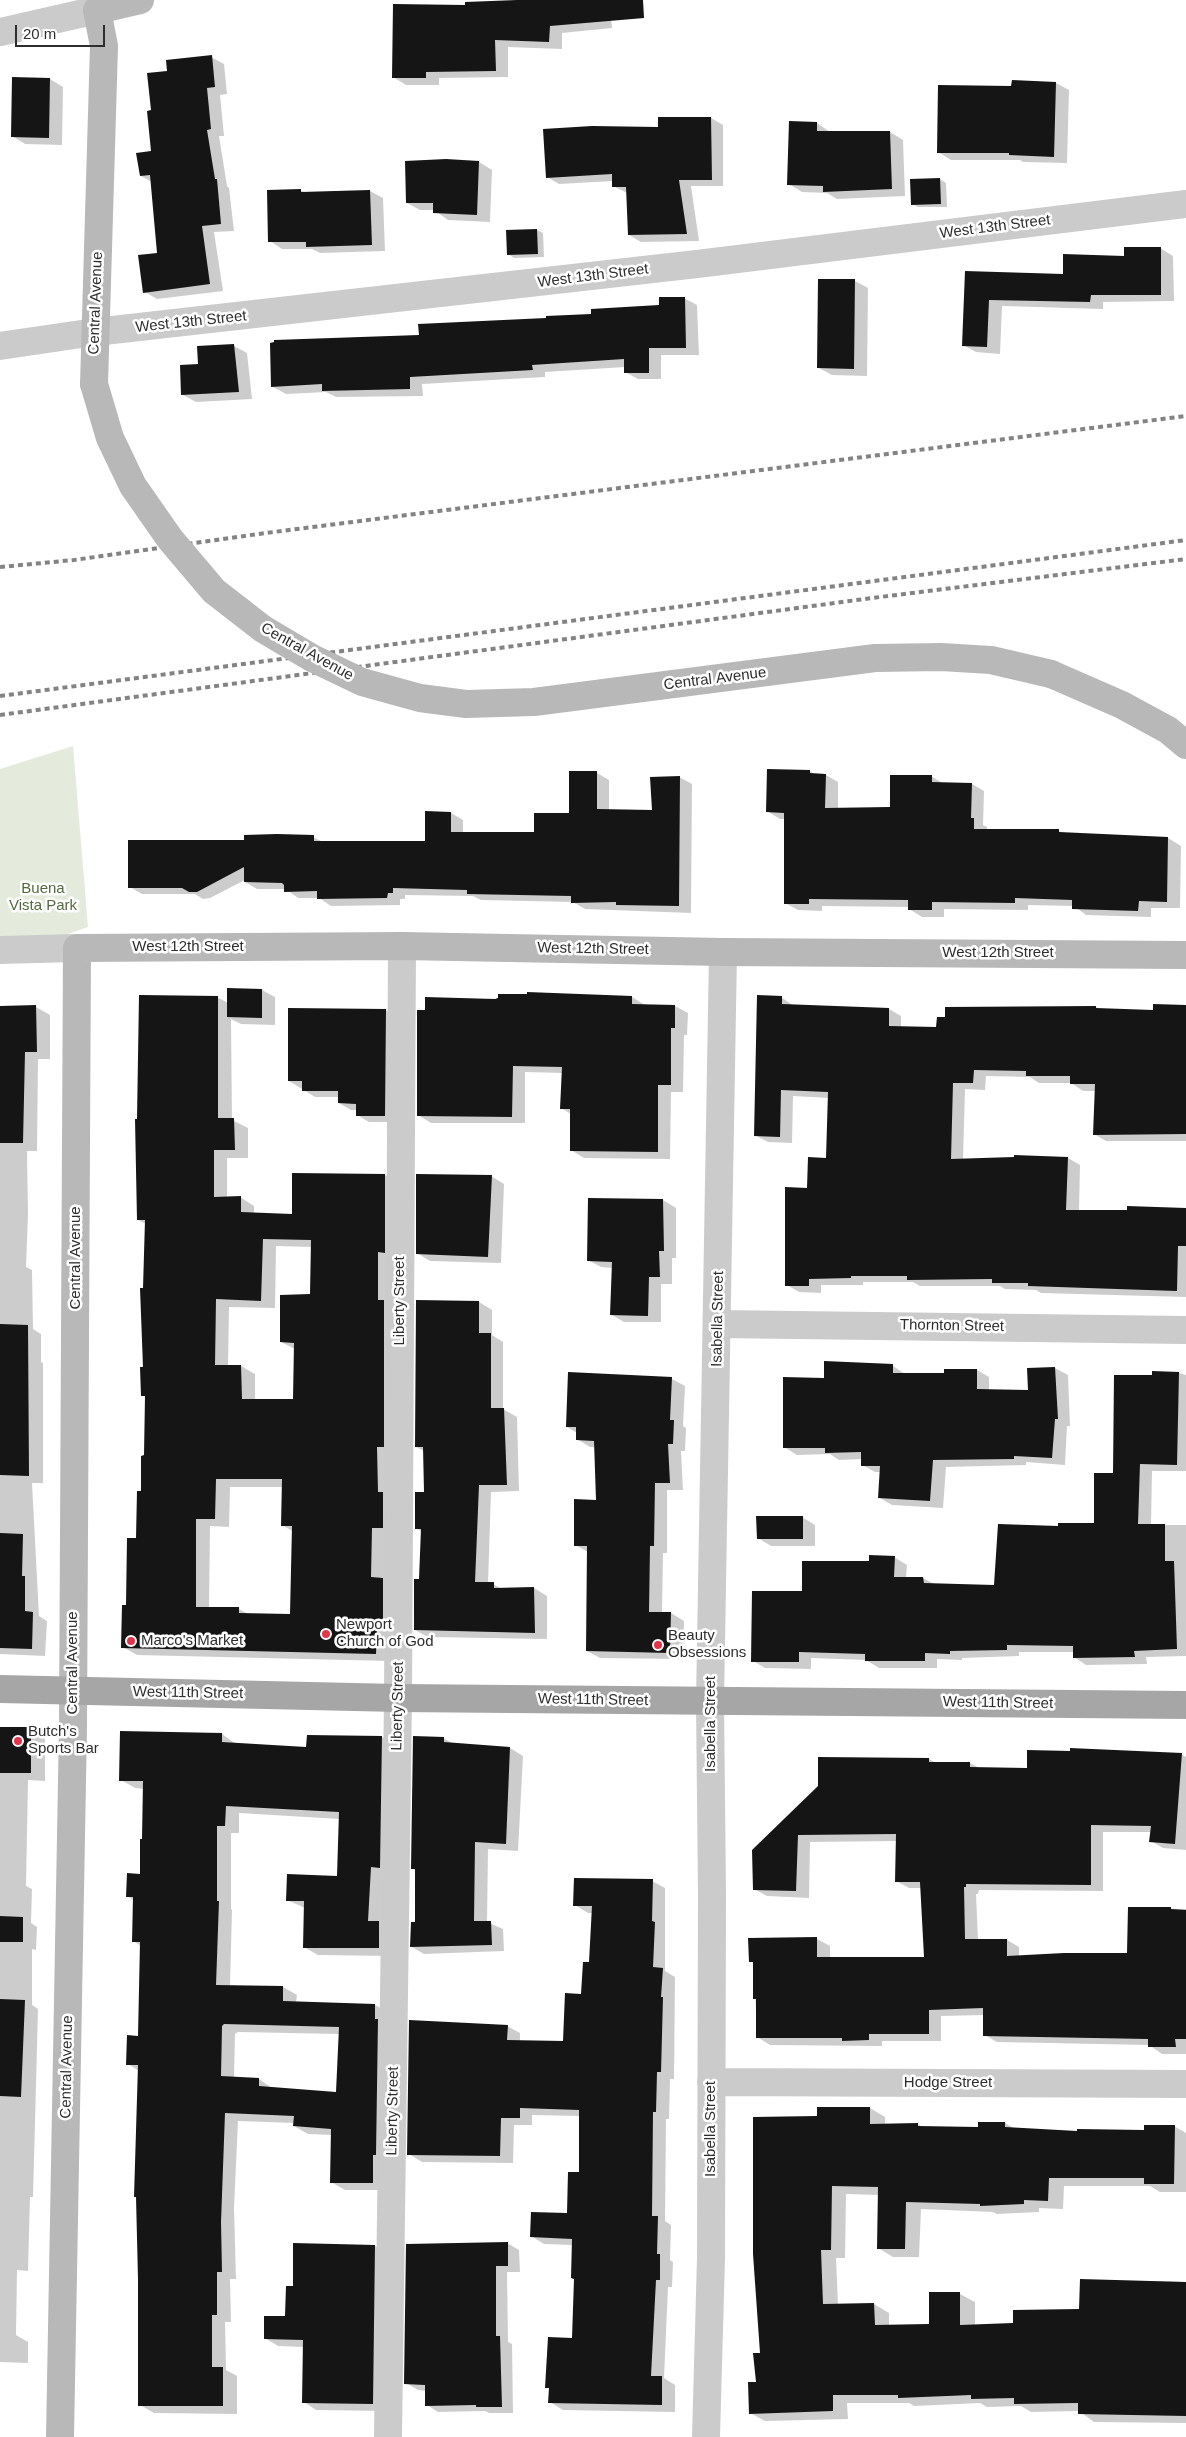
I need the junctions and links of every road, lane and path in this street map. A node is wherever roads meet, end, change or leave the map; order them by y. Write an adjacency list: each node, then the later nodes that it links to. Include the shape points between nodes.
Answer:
1 (140, 0): 2 (street)
2 (97, 10): 3 (street); 5 (street, Central Avenue, via 104,46)
3 (0, 32)
4 (1186, 204): 5 (street, West 13th Street, via 648,270)
5 (95, 332): 6 (street, West 13th Street); 7 (street, Central Avenue, bridge, via 94,384 110,438 133,486 170,540 214,591 263,629 362,682 420,698 466,704 534,702 875,658 991,660 1051,674 1122,705 1168,730)
6 (0, 346)
7 (1186, 745)
8 (402, 946): 9 (street, West 12th Street); 11 (street, West 12th Street); 17 (street, Liberty Street)
9 (78, 948): 10 (street, West 12th Street); 16 (street, Central Avenue)
10 (0, 950)
11 (723, 952): 12 (street, West 12th Street); 13 (street, Isabella Street)
12 (1186, 955)
13 (718, 1324): 14 (street, Thornton Street); 18 (street, Isabella Street)
14 (1186, 1330)
15 (0, 1689): 16 (main road, West 11th Street)
16 (73, 1690): 17 (main road, West 11th Street); 22 (street, Central Avenue)
17 (398, 1698): 18 (main road, West 11th Street); 23 (street, Liberty Street)
18 (710, 1701): 19 (main road, West 11th Street); 20 (street, Isabella Street)
19 (1186, 1705)
20 (711, 2082): 21 (street, Hodge Street); 24 (street, Isabella Street)
21 (1186, 2084)
22 (60, 2437)
23 (388, 2437)
24 (706, 2437)

